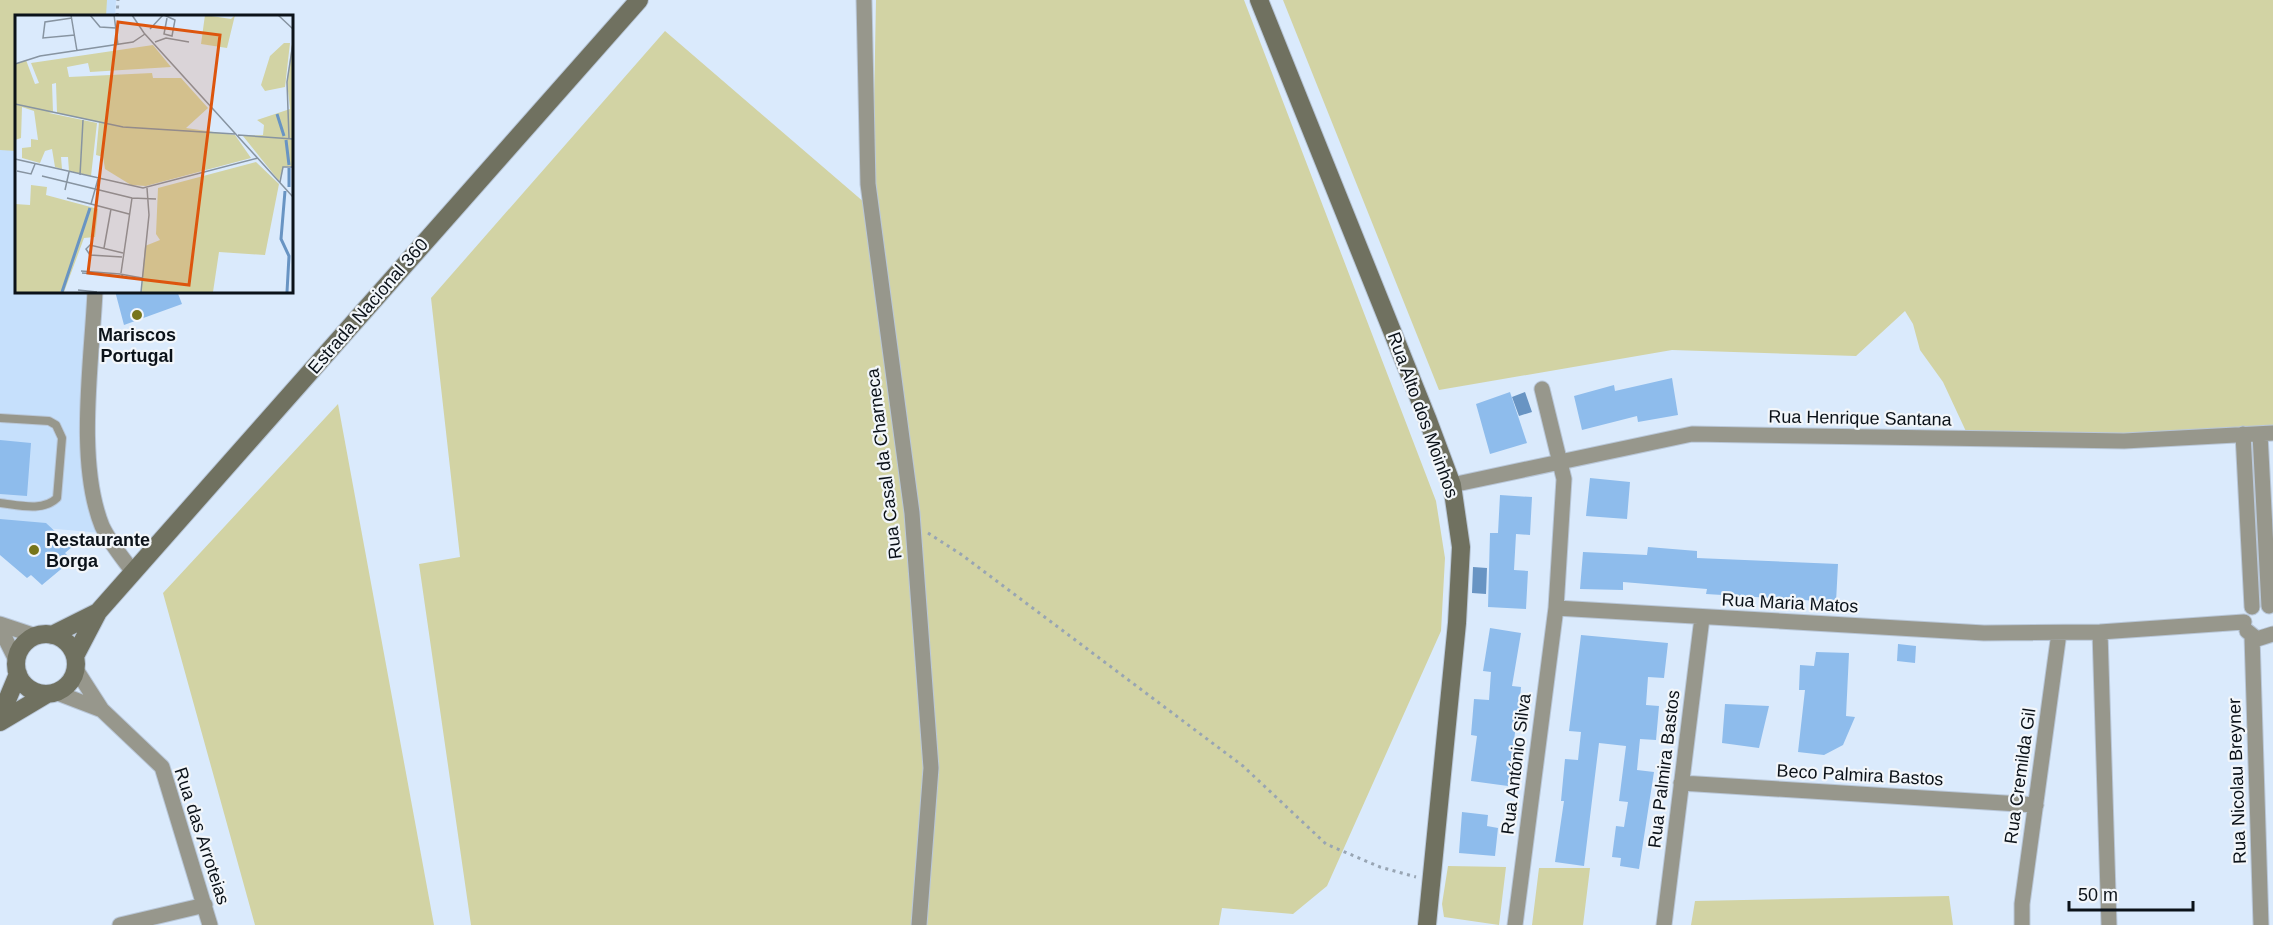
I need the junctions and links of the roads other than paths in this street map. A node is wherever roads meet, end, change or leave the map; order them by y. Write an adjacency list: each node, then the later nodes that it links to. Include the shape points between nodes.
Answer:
1 (639, 0): 12 (main road, Estrada Nacional 360)
2 (864, 0): 35 (street, Rua Casal da Charneca, via 868,184 913,524 931,768)
3 (1259, 0): 10 (main road, Rua Alto dos Moinhos)
4 (95, 292): 12 (street, via 90,476 102,525)
5 (1542, 389): 9 (street)
6 (0, 418): 11 (lane, via 49,422 56,425 62,438 57,498 39,507)
7 (2267, 433): 8 (street, Rua Henrique Santana); 15 (street)
8 (2243, 435): 9 (street, Rua Henrique Santana, via 2089,441 1692,434); 13 (street)
9 (1560, 460): 10 (street, Rua Henrique Santana); 14 (street, via 1564,479)
10 (1452, 485): 36 (main road, Rua Alto dos Moinhos, via 1461,578)
11 (0, 503)
12 (133, 572): 16 (main road, Estrada Nacional 360)
13 (2252, 607): 15 (street); 18 (street)
14 (1556, 608): 17 (street, Rua Maria Matos); 37 (street, Rua António Silva)
15 (2271, 608)
16 (98, 612): 23 (main road, Estrada Nacional 360); 25 (main road, Estrada Nacional 360)
17 (1702, 618): 21 (street, Rua Maria Matos, via 1984,633); 30 (street, Rua Palmira Bastos)
18 (2244, 622): 20 (street, Rua Maria Matos); 24 (street)
19 (0, 626): 23 (street); 26 (street)
20 (2100, 632): 21 (street, Rua Maria Matos); 40 (street)
21 (2059, 633): 31 (street, Rua Cremilda Gil)
22 (2273, 634): 24 (street, via 2263,639)
23 (44, 635): 25 (main road, via 66,642); 26 (main road, via 23,645)
24 (2252, 636): 41 (street, Rua Nicolau Breyner)
25 (75, 662): 27 (main road, via 69,683); 28 (street, Rua das Arroteias)
26 (17, 667): 27 (main road, via 30,689); 29 (main road)
27 (51, 693): 28 (street, Rua das Arroteias); 29 (main road)
28 (102, 710): 32 (street, Rua das Arroteias, via 162,768)
29 (0, 719)
30 (1682, 783): 31 (street, Beco Palmira Bastos); 38 (street, Rua Palmira Bastos)
31 (2036, 805): 39 (street, Rua Cremilda Gil)
32 (205, 906): 33 (street); 34 (street, Rua das Arroteias)
33 (120, 925)
34 (210, 925)
35 (919, 925)
36 (1427, 925)
37 (1515, 925)
38 (1664, 925)
39 (2022, 925)
40 (2109, 925)
41 (2261, 925)

